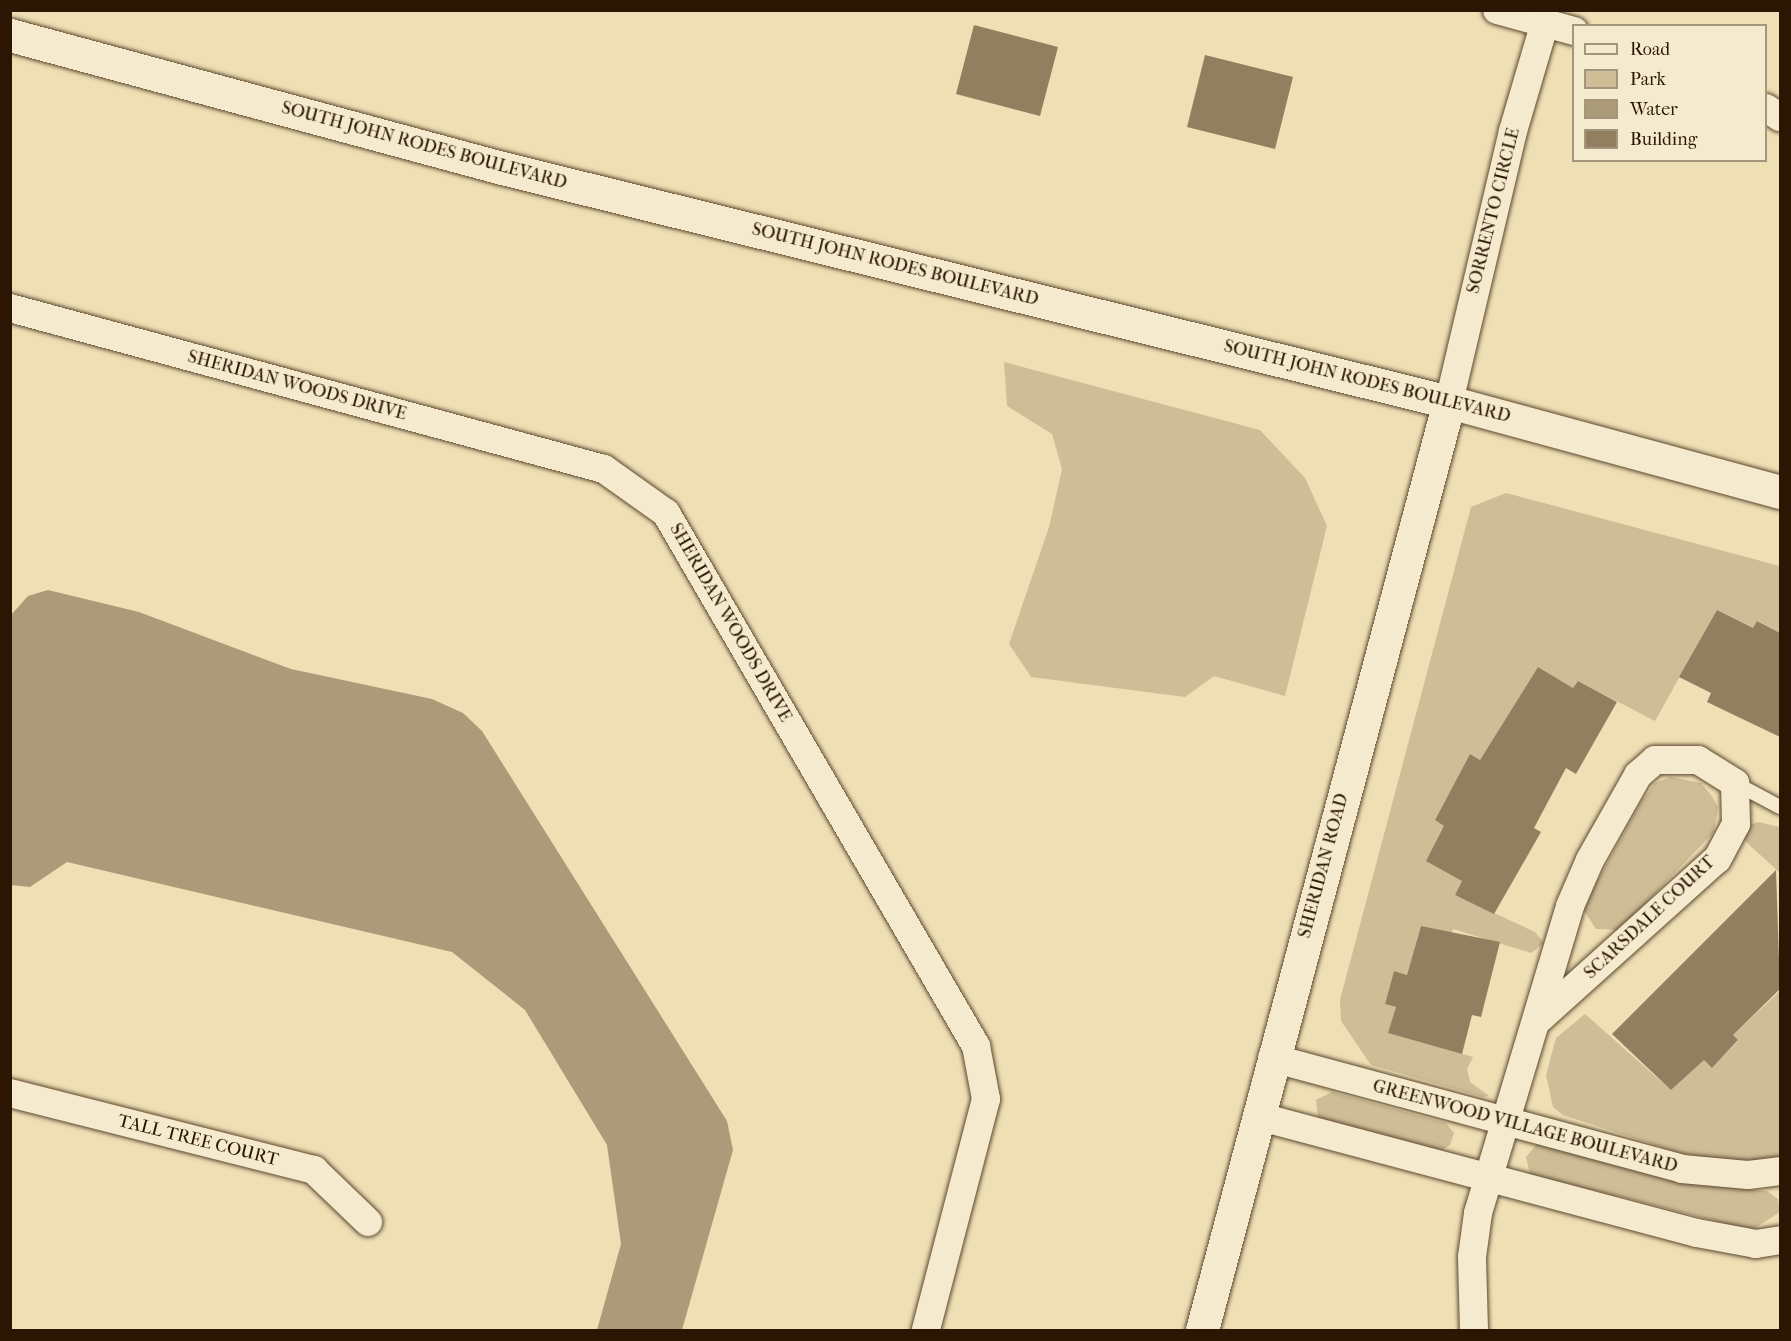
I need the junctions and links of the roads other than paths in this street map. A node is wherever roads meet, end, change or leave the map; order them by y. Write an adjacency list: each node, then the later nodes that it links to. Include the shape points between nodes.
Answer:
1 (1497, 10): 2 (street)
2 (1545, 22): 3 (street); 8 (street, SORRENTO CIRCLE, via 1513,131)
3 (1572, 30)
4 (10, 35): 8 (main road, SOUTH JOHN RODES BOULEVARD, via 502,168)
5 (1767, 109): 6 (street)
6 (1780, 117)
7 (10, 308): 21 (street, SHERIDAN WOODS DRIVE, via 603,469 666,513 976,1046 986,1099)
8 (1449, 402): 9 (main road, SOUTH JOHN RODES BOULEVARD); 13 (main road, SHERIDAN ROAD)
9 (1780, 492)
10 (1735, 783): 11 (lane); 12 (street, SCARSDALE COURT, via 1736,824 1717,859); 12 (street, SCARSDALE COURT, via 1698,760 1677,756 1655,760 1638,775 1570,906)
11 (1780, 807)
12 (1537, 1022): 16 (street, SCARSDALE COURT)
13 (1272, 1058): 15 (main road, SHERIDAN ROAD); 16 (street, GREENWOOD VILLAGE BOULEVARD)
14 (10, 1093): 19 (street, TALL TREE COURT, via 314,1170)
15 (1257, 1116): 18 (street); 22 (main road, SHERIDAN ROAD)
16 (1509, 1120): 17 (street, GREENWOOD VILLAGE BOULEVARD, via 1682,1169 1748,1175); 18 (street, SCARSDALE COURT)
17 (1780, 1172)
18 (1487, 1174): 20 (street, via 1697,1233 1756,1244); 23 (street, SCARSDALE COURT, via 1472,1257)
19 (368, 1222)
20 (1780, 1240)
21 (926, 1330)
22 (1202, 1330)
23 (1474, 1330)

